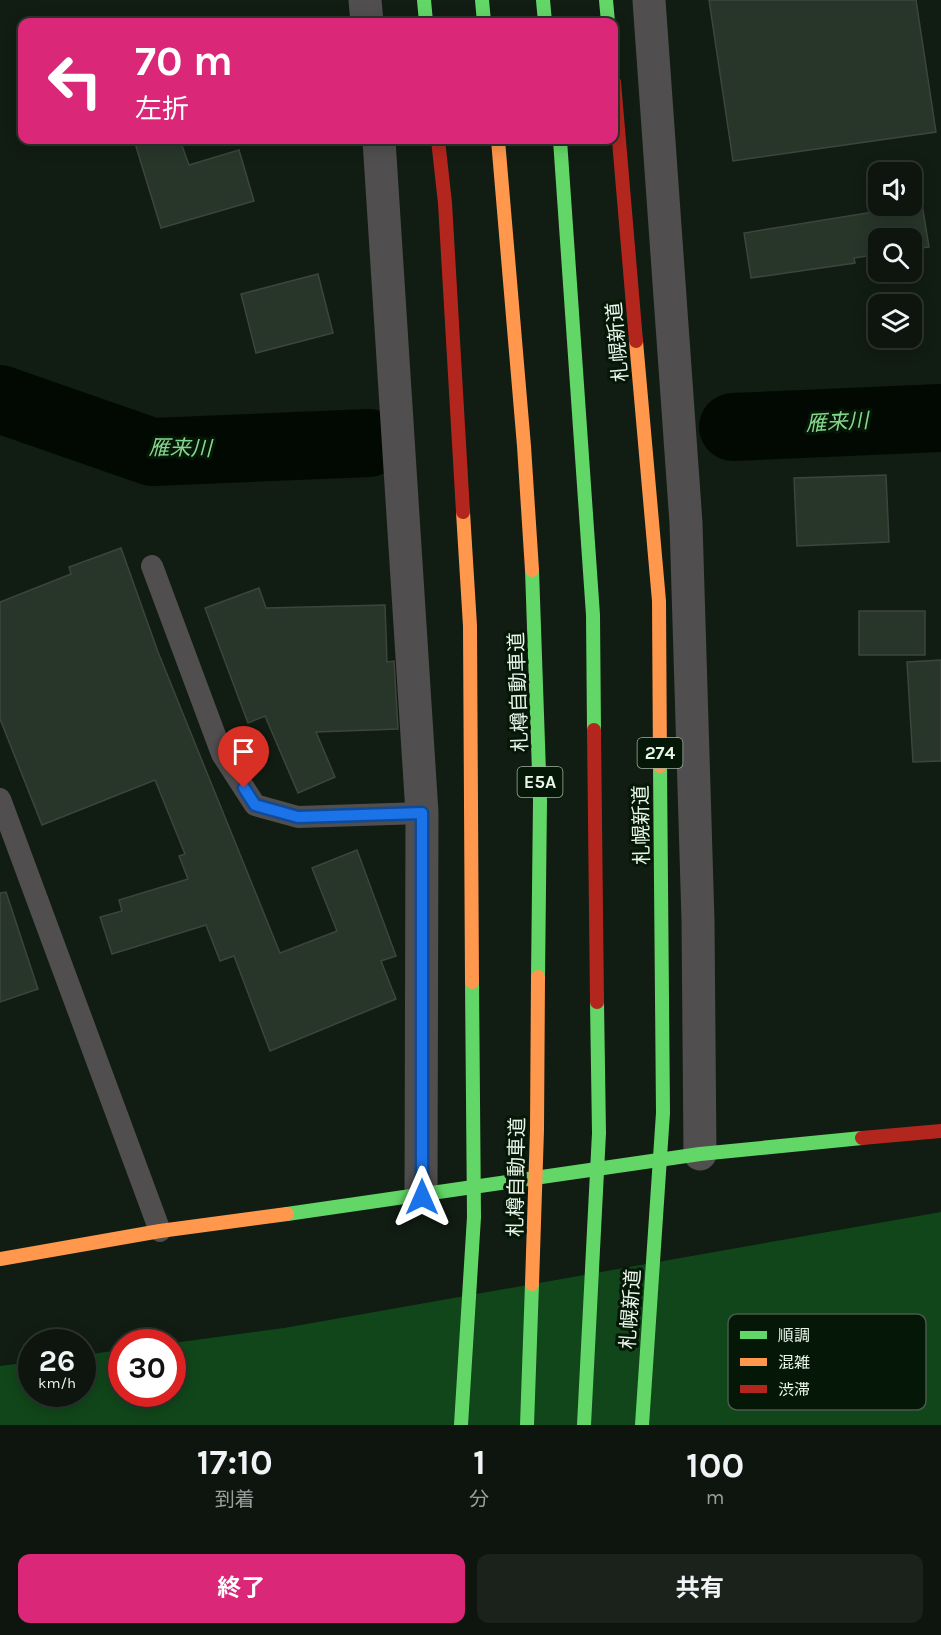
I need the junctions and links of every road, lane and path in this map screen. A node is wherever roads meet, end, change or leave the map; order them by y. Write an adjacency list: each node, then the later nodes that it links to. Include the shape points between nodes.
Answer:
1 (365, 0): 7 (street)
2 (424, 0): 8 (main road)
3 (482, 0): 9 (main road)
4 (543, 0): 10 (main road)
5 (606, 0): 11 (main road)
6 (649, 0): 21 (street, via 686,523 698,920)
7 (367, 18)
8 (426, 18)
9 (484, 18)
10 (545, 18)
11 (608, 18)
12 (618, 128): 28 (main road, 札幌新道 / 274, bridge, via 659,601 663,1113)
13 (379, 144): 19 (street)
14 (438, 144): 25 (main road, bridge, via 470,627 474,1217)
15 (498, 144): 26 (main road, 札樽自動車道 / E5A, bridge, via 526,469 540,801 537,1130)
16 (560, 144): 27 (main road, bridge, via 593,615 599,1133)
17 (152, 566): 19 (lane, via 222,754 255,805 298,817)
18 (0, 800): 23 (lane)
19 (422, 813): 22 (street)
20 (941, 1131): 21 (main road)
21 (700, 1154): 22 (main road)
22 (422, 1197): 23 (main road)
23 (160, 1231): 24 (main road)
24 (0, 1259)
25 (461, 1425)
26 (527, 1425)
27 (584, 1425)
28 (642, 1425)

